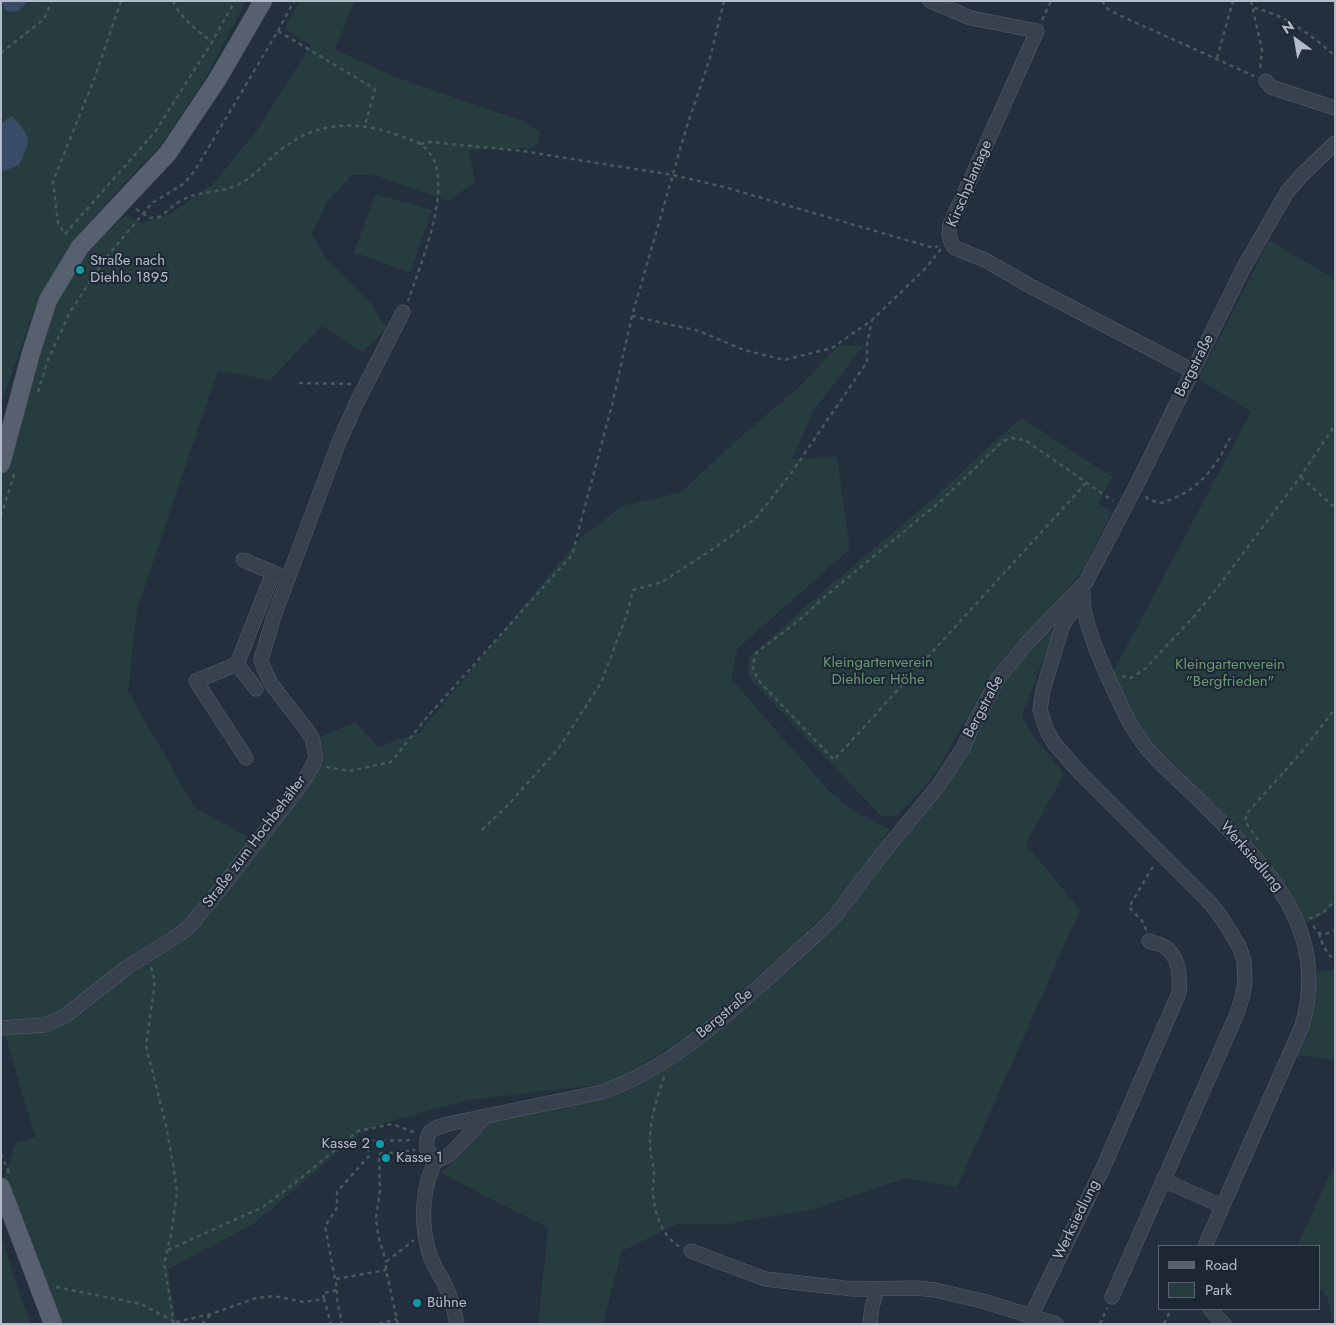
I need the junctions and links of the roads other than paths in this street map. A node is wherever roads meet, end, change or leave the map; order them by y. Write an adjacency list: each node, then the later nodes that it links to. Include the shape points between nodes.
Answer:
1 (263, 1): 8 (main road, via 217,80 168,153 80,247 48,300 31,353)
2 (930, 1): 7 (street, Kirschplantage, via 977,20 1037,31 950,225 951,242 962,252 985,260)
3 (1262, 79): 4 (street, via 1271,87)
4 (1335, 108)
5 (1335, 143): 7 (street, Bergstraße, via 1288,192 1244,267)
6 (404, 312): 11 (street, Straße zum Hochbehälter, via 339,442)
7 (1193, 371): 12 (street, Bergstraße)
8 (8, 467)
9 (243, 560): 10 (street)
10 (272, 573): 11 (street); 13 (street)
11 (289, 578): 17 (street, Straße zum Hochbehälter, via 261,660 272,685 312,738 316,757 301,785 189,927 126,968 65,1016 46,1025)
12 (1085, 586): 18 (street, Bergstraße, via 1026,644 998,678 962,748 938,786 819,932 705,1032 624,1085); 20 (street, via 1062,626 1042,696 1042,718 1068,760 1224,920 1239,946 1245,969 1242,998 1236,1016); 22 (street, Werksiedlung, via 1082,598 1085,615 1128,720 1151,754 1268,872 1298,921 1308,964 1309,994 1302,1026)
13 (237, 664): 14 (street); 15 (street, via 196,681)
14 (256, 689)
15 (246, 758)
16 (1150, 941): 28 (street, Werksiedlung, via 1165,947 1176,961 1179,993 1103,1168)
17 (1, 1028)
18 (486, 1117): 19 (street, Bergstraße, via 431,1130); 19 (street, via 446,1157 439,1159)
19 (429, 1146): 30 (street, via 425,1229 429,1253 449,1293)
20 (1163, 1180): 22 (street); 26 (street)
21 (1, 1187): 29 (main road)
22 (1222, 1206): 23 (street, Werksiedlung)
23 (1204, 1245)
24 (691, 1252): 25 (street, via 765,1279)
25 (877, 1289): 28 (street, via 935,1290); 31 (street)
26 (1112, 1297)
27 (1211, 1310): 33 (street)
28 (1031, 1316): 32 (street)
29 (53, 1324)
30 (457, 1324)
31 (870, 1324)
32 (1056, 1324)
33 (1224, 1324)

